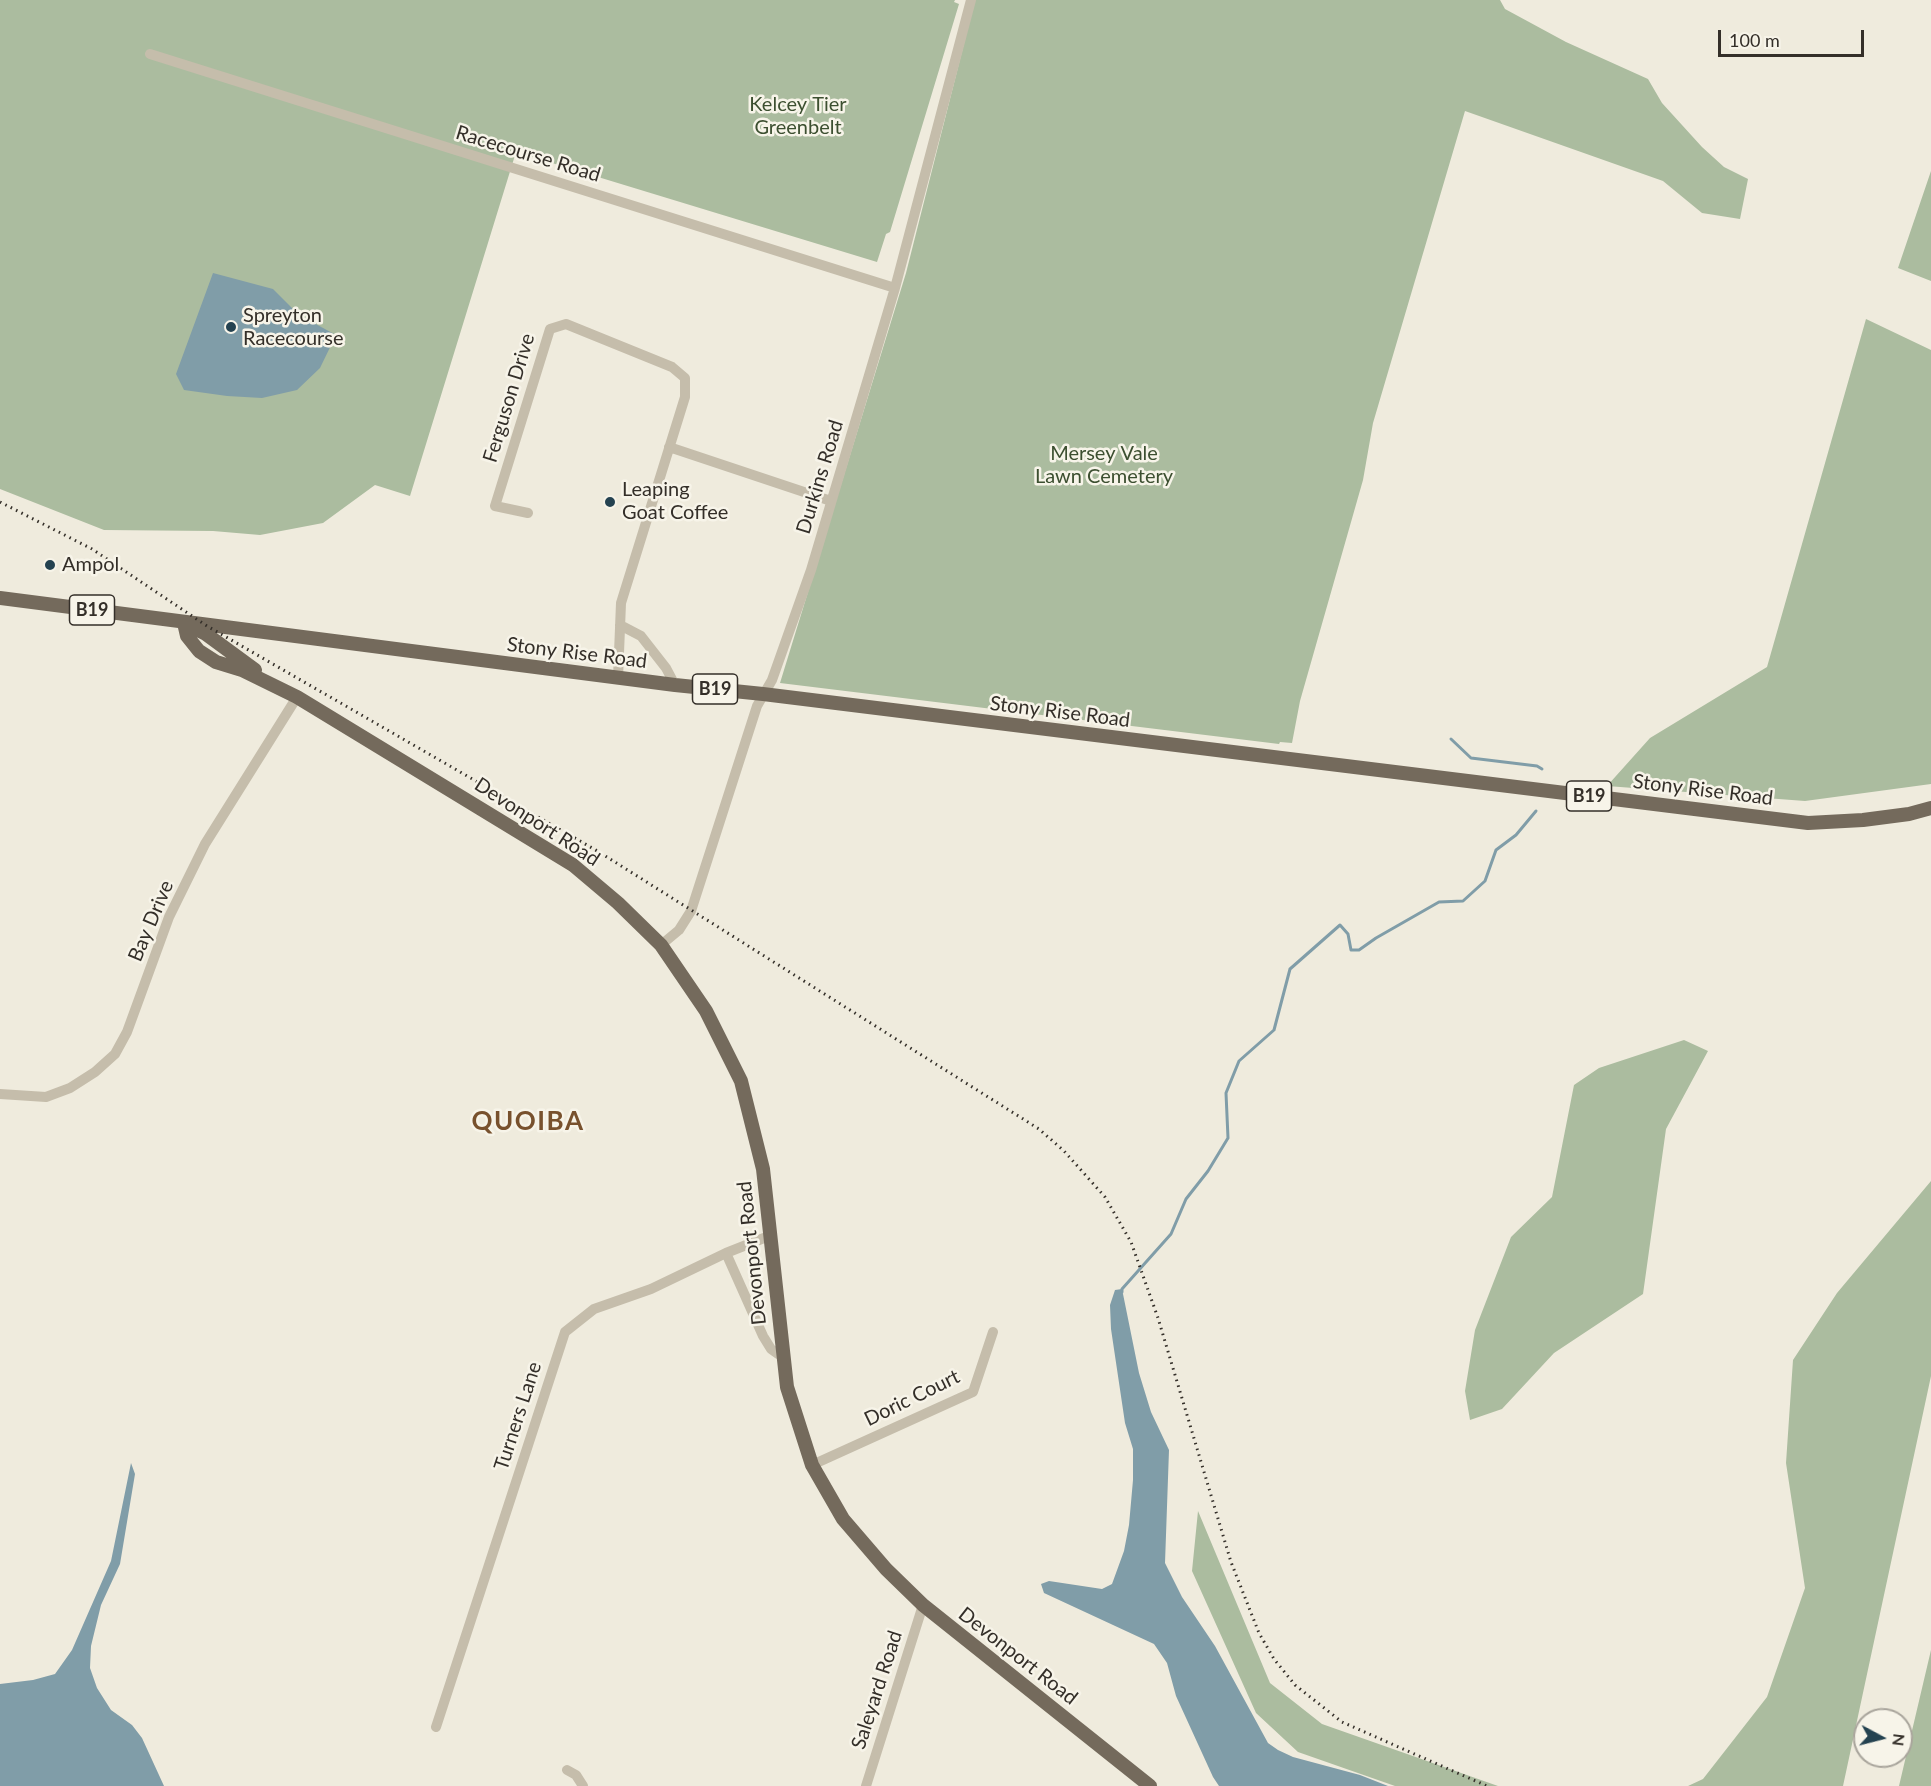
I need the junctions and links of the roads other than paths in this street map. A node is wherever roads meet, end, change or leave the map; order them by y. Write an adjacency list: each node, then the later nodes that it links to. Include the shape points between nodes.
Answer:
1 (971, 0): 3 (street, Durkins Road)
2 (150, 54): 3 (street, Racecourse Road)
3 (895, 288): 5 (street, Durkins Road)
4 (669, 447): 5 (street); 6 (street, Ferguson Drive, via 685,397 685,378 672,367 566,324 550,329 495,506); 9 (street, Ferguson Drive, via 627,578)
5 (831, 501): 12 (street, Durkins Road, via 772,680)
6 (528, 513)
7 (0, 598): 8 (main road, B19)
8 (184, 623): 10 (main road, Stony Rise Road / B19); 13 (main road, Devonport Road, via 187,636 199,651)
9 (620, 625): 10 (street, Ferguson Drive); 11 (street, via 641,636)
10 (618, 678): 11 (main road, Stony Rise Road / B19)
11 (675, 685): 12 (main road, Stony Rise Road / B19)
12 (762, 694): 14 (main road, Stony Rise Road / B19, via 1808,823 1863,820); 15 (street, Durkins Road, via 691,911 679,930)
13 (297, 697): 15 (main road, Devonport Road, via 573,865); 16 (street, Bay Drive, via 205,844 169,917 128,1032 115,1054 70,1088 46,1097)
14 (1931, 808)
15 (661, 945): 17 (main road, Devonport Road, via 706,1011 741,1081 763,1169)
16 (0, 1094)
17 (769, 1236): 18 (street, Turners Lane); 20 (main road, Devonport Road)
18 (726, 1252): 20 (street, Devonport Road, via 763,1336 771,1348); 23 (street, Turners Lane, via 651,1289 594,1309 565,1332)
19 (993, 1332): 21 (street, Doric Court, via 973,1392)
20 (783, 1355): 21 (main road, Devonport Road, via 787,1387)
21 (812, 1465): 22 (main road, Devonport Road, via 843,1518)
22 (923, 1605): 26 (street, Saleyard Road); 27 (main road, Devonport Road)
23 (436, 1727)
24 (567, 1770): 25 (street)
25 (583, 1786)
26 (866, 1786)
27 (1150, 1786)

